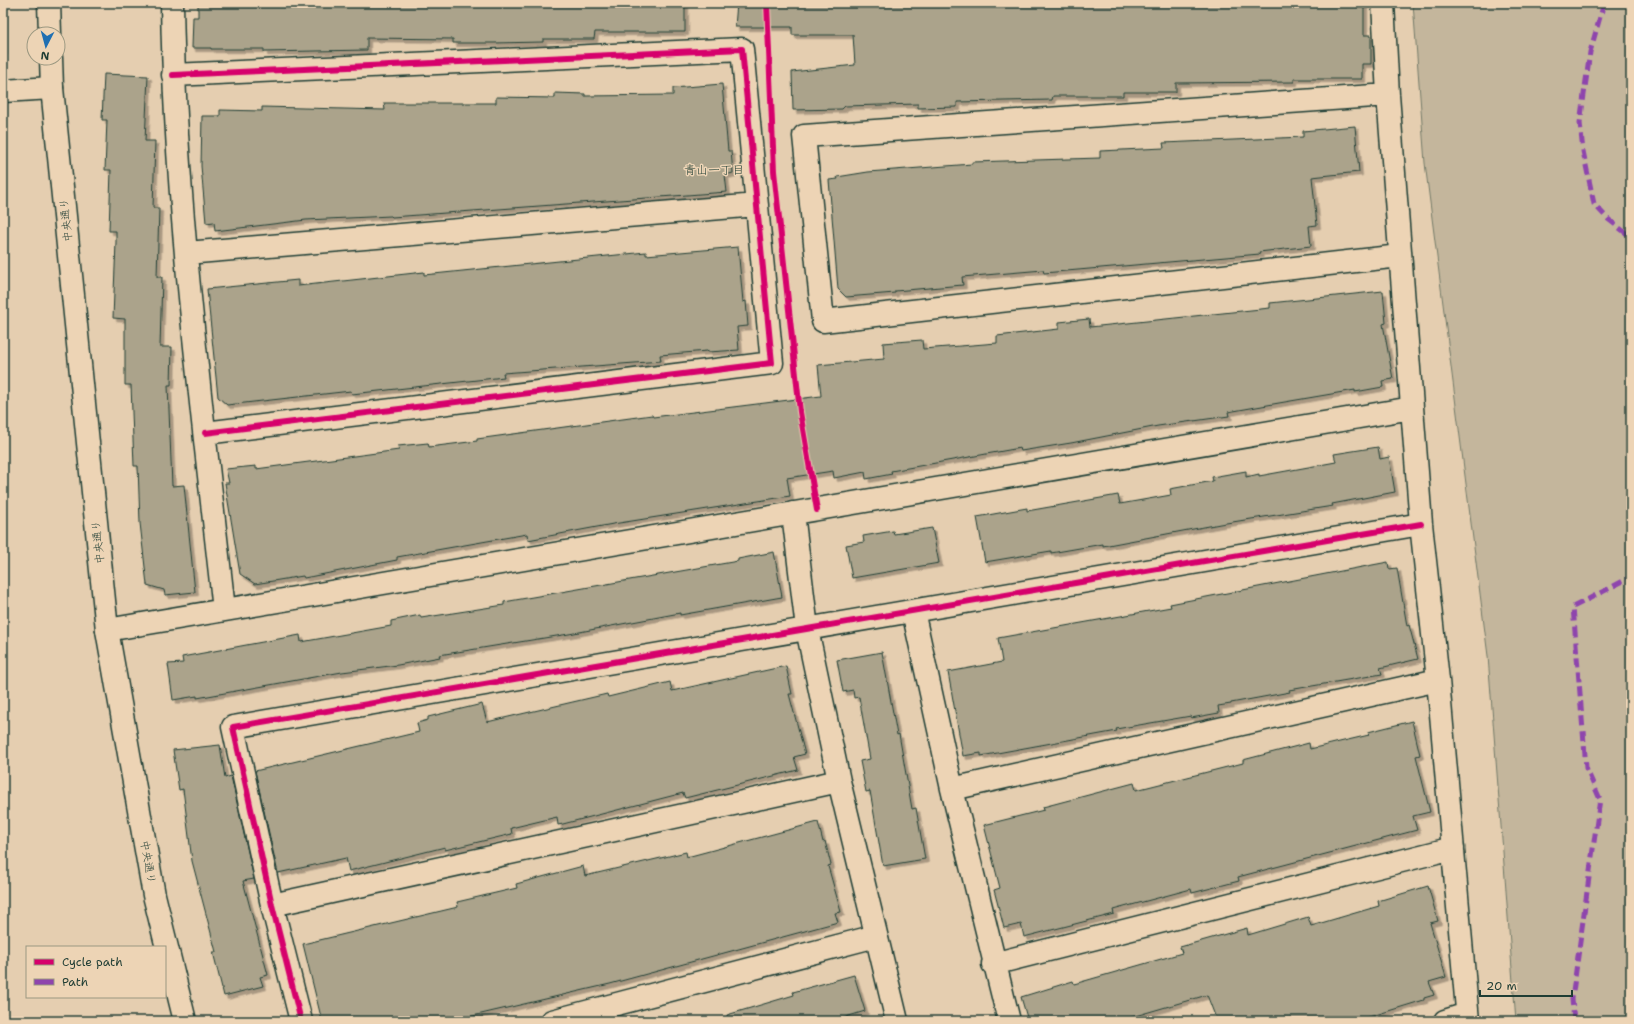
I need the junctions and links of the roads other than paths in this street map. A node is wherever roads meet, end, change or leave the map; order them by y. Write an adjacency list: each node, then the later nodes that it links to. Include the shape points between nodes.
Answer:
1 (49, 3): 4 (street)
2 (172, 3): 6 (street)
3 (1383, 3): 9 (street)
4 (50, 26)
5 (51, 66): 7 (street, 中央通り)
6 (173, 75): 10 (street, via 742,49); 11 (street)
7 (52, 88): 8 (street); 20 (street, 中央通り)
8 (3, 91)
9 (1388, 95): 12 (street); 12 (street, via 804,136 823,321)
10 (757, 205): 11 (street); 14 (street, via 772,363)
11 (186, 253): 14 (street)
12 (1400, 256): 13 (street)
13 (1412, 408): 15 (street); 16 (street)
14 (205, 433): 17 (street)
15 (793, 514): 17 (street); 19 (street)
16 (1421, 524): 18 (street); 21 (street)
17 (224, 610): 20 (street)
18 (913, 611): 19 (street); 23 (street)
19 (807, 629): 22 (street); 25 (street, via 233,727)
20 (107, 630): 29 (street, 中央通り, via 154,895)
21 (1438, 680): 23 (street); 24 (street)
22 (839, 782): 25 (street); 26 (street)
23 (952, 789): 27 (street)
24 (1453, 848): 27 (street); 28 (street)
25 (272, 905): 30 (street)
26 (876, 936): 31 (street); 32 (street)
27 (993, 964): 33 (street)
28 (1467, 1018): 34 (street)
29 (185, 1021)
30 (301, 1021)
31 (552, 1021)
32 (897, 1021)
33 (1008, 1021)
34 (1445, 1021)

